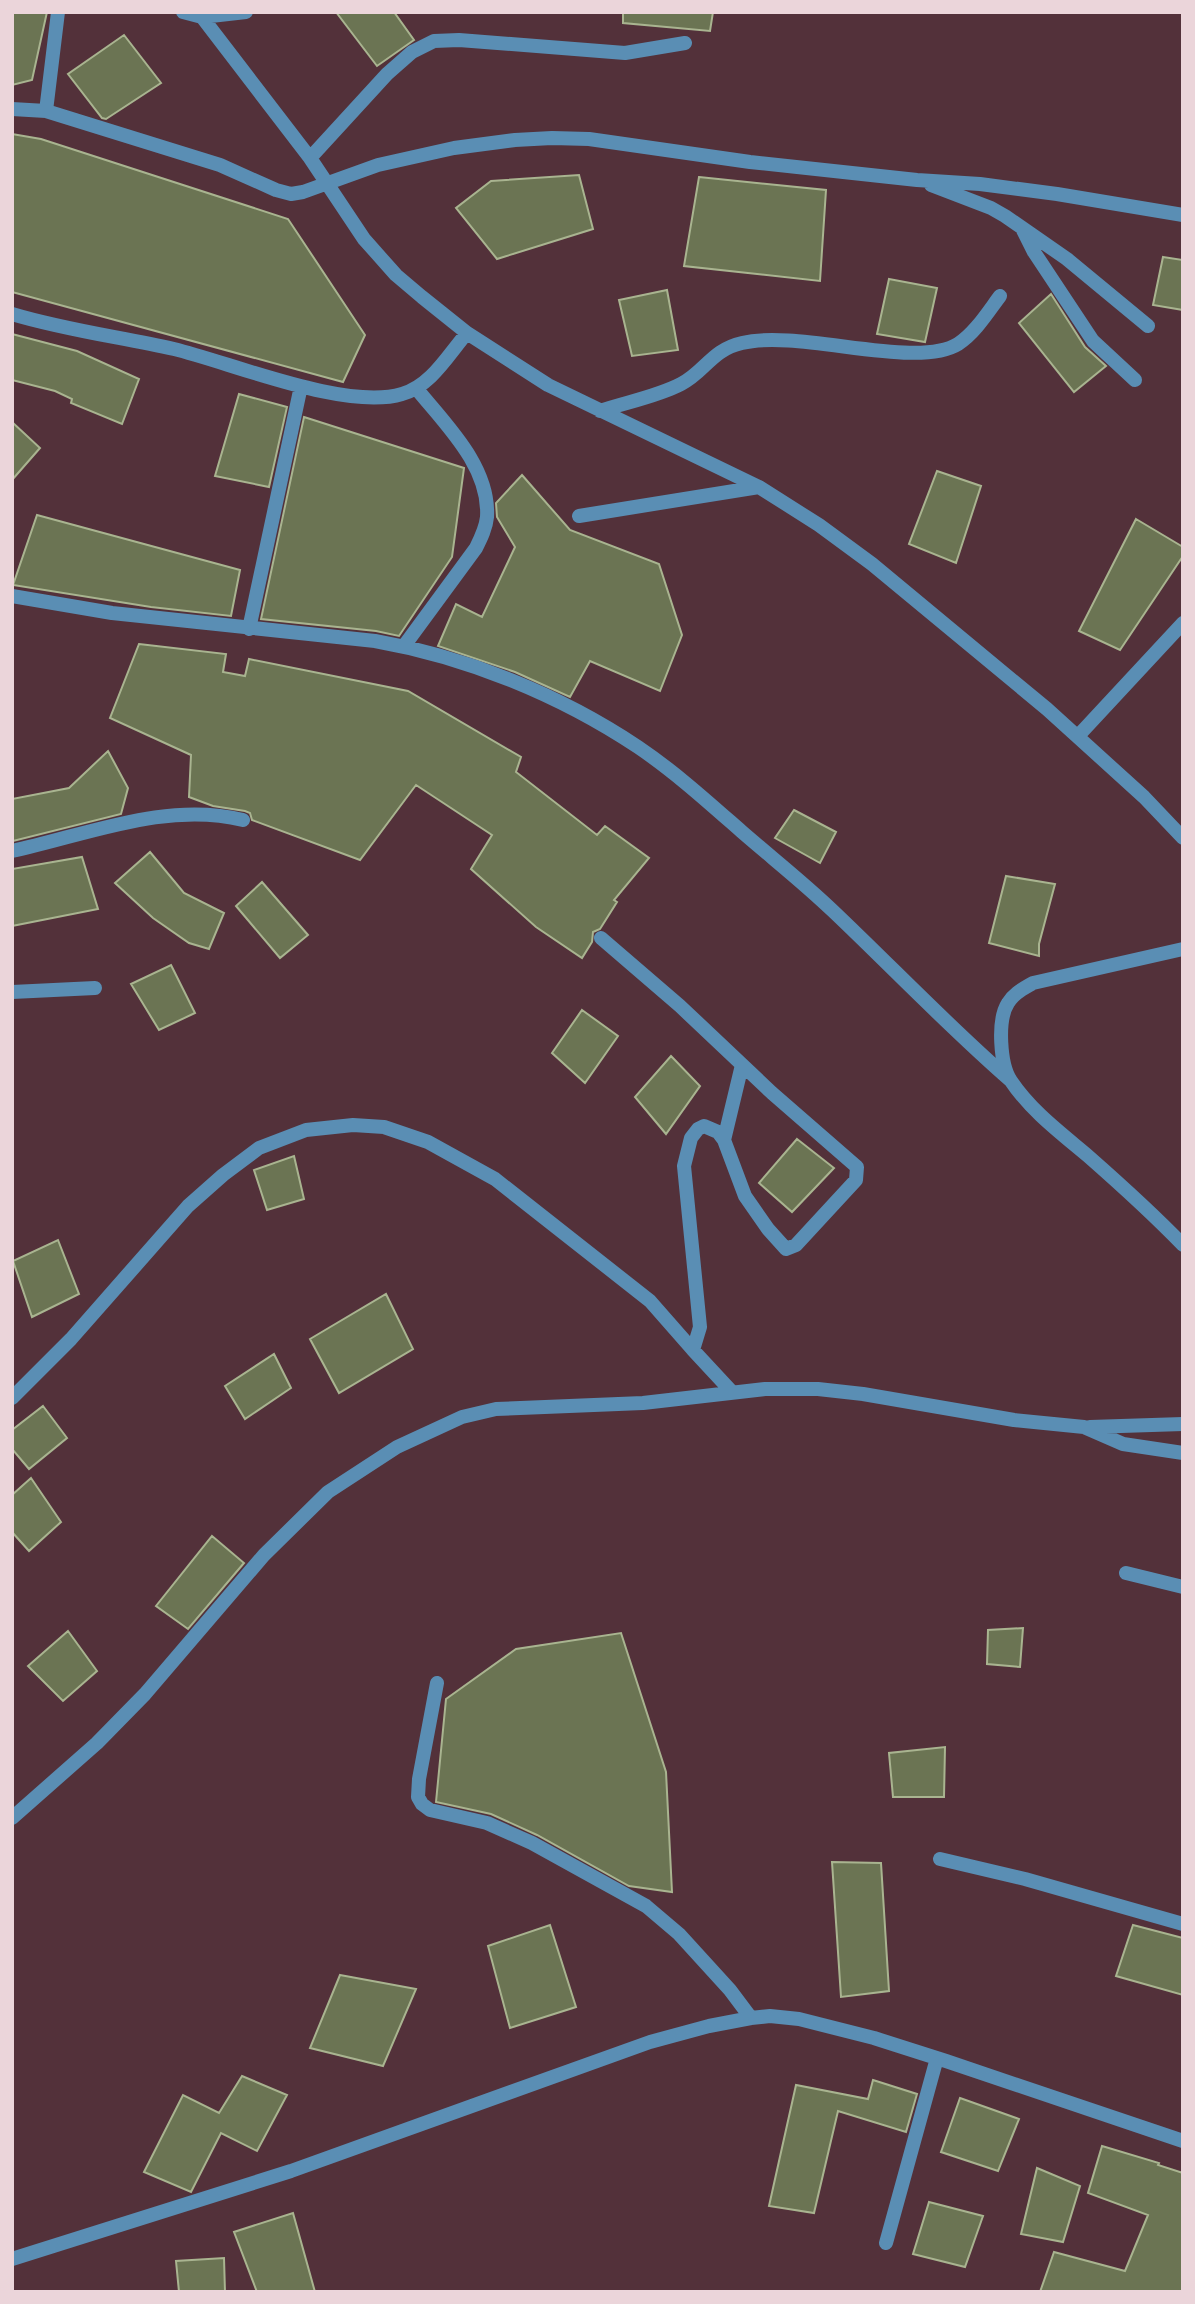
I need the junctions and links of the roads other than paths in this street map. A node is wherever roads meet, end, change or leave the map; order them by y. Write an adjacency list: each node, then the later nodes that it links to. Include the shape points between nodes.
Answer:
1 (58, 12): 7 (street)
2 (183, 12): 4 (street)
3 (247, 12): 4 (street)
4 (202, 18): 8 (street)
5 (685, 43): 8 (street, via 625,53 459,40 424,44 398,62)
6 (12, 109): 7 (street)
7 (46, 111): 10 (street, via 220,165 276,191 291,194)
8 (310, 158): 10 (street)
9 (917, 180): 10 (street, via 552,138 454,148 377,165); 11 (street, via 1057,194); 12 (street, via 991,208)
10 (326, 184): 16 (street, via 396,275)
11 (1183, 215)
12 (1023, 230): 15 (street, via 1067,259); 17 (street, via 1093,341)
13 (1000, 296): 20 (street, via 961,342 942,351 800,341 740,343 716,353 681,384)
14 (12, 314): 18 (street, via 176,350)
15 (1148, 326)
16 (467, 333): 19 (street); 20 (street, via 538,379)
17 (1135, 380)
18 (301, 386): 19 (street, via 377,399); 25 (street)
19 (416, 388): 26 (street, via 472,461 487,516 476,548)
20 (600, 411): 21 (street)
21 (759, 487): 22 (street); 27 (street, via 872,564)
22 (579, 516)
23 (12, 596): 25 (street)
24 (1183, 623): 27 (street)
25 (249, 629): 26 (street)
26 (404, 646): 36 (street, via 468,664 559,702 660,763 806,886)
27 (1078, 736): 29 (street)
28 (243, 820): 30 (street, via 190,816 135,821)
29 (1183, 838)
30 (12, 851)
31 (601, 938): 35 (street)
32 (1183, 949): 36 (street, via 1033,983 1017,992 1008,1003 1002,1026)
33 (95, 988): 34 (street)
34 (12, 992)
35 (742, 1065): 37 (street); 37 (street, via 851,1160 858,1175 796,1245 786,1249 746,1196)
36 (1010, 1080): 38 (street, via 1041,1115)
37 (724, 1140): 39 (street, via 712,1128 698,1129 684,1166 700,1321)
38 (1183, 1245)
39 (692, 1350): 40 (street); 41 (street, via 650,1301 495,1179 428,1142 384,1127 353,1125 294,1134 259,1148 223,1175 188,1206 71,1339)
40 (732, 1392): 43 (street, via 818,1389); 48 (street, via 643,1403 496,1409 462,1417 397,1447 357,1471 306,1512 97,1743)
41 (12, 1398)
42 (1183, 1423): 43 (street)
43 (1084, 1427): 44 (street, via 1123,1444)
44 (1183, 1454)
45 (1126, 1573): 46 (street)
46 (1183, 1587)
47 (437, 1683): 51 (street, via 419,1780 422,1804 430,1810 487,1823 532,1843 646,1906 679,1934)
48 (12, 1818)
49 (940, 1859): 50 (street)
50 (1183, 1924)
51 (751, 2018): 52 (street, via 799,2019); 55 (street, via 650,2042 292,2171)
52 (937, 2058): 53 (street); 54 (street)
53 (1183, 2141)
54 (886, 2243)
55 (12, 2259)

